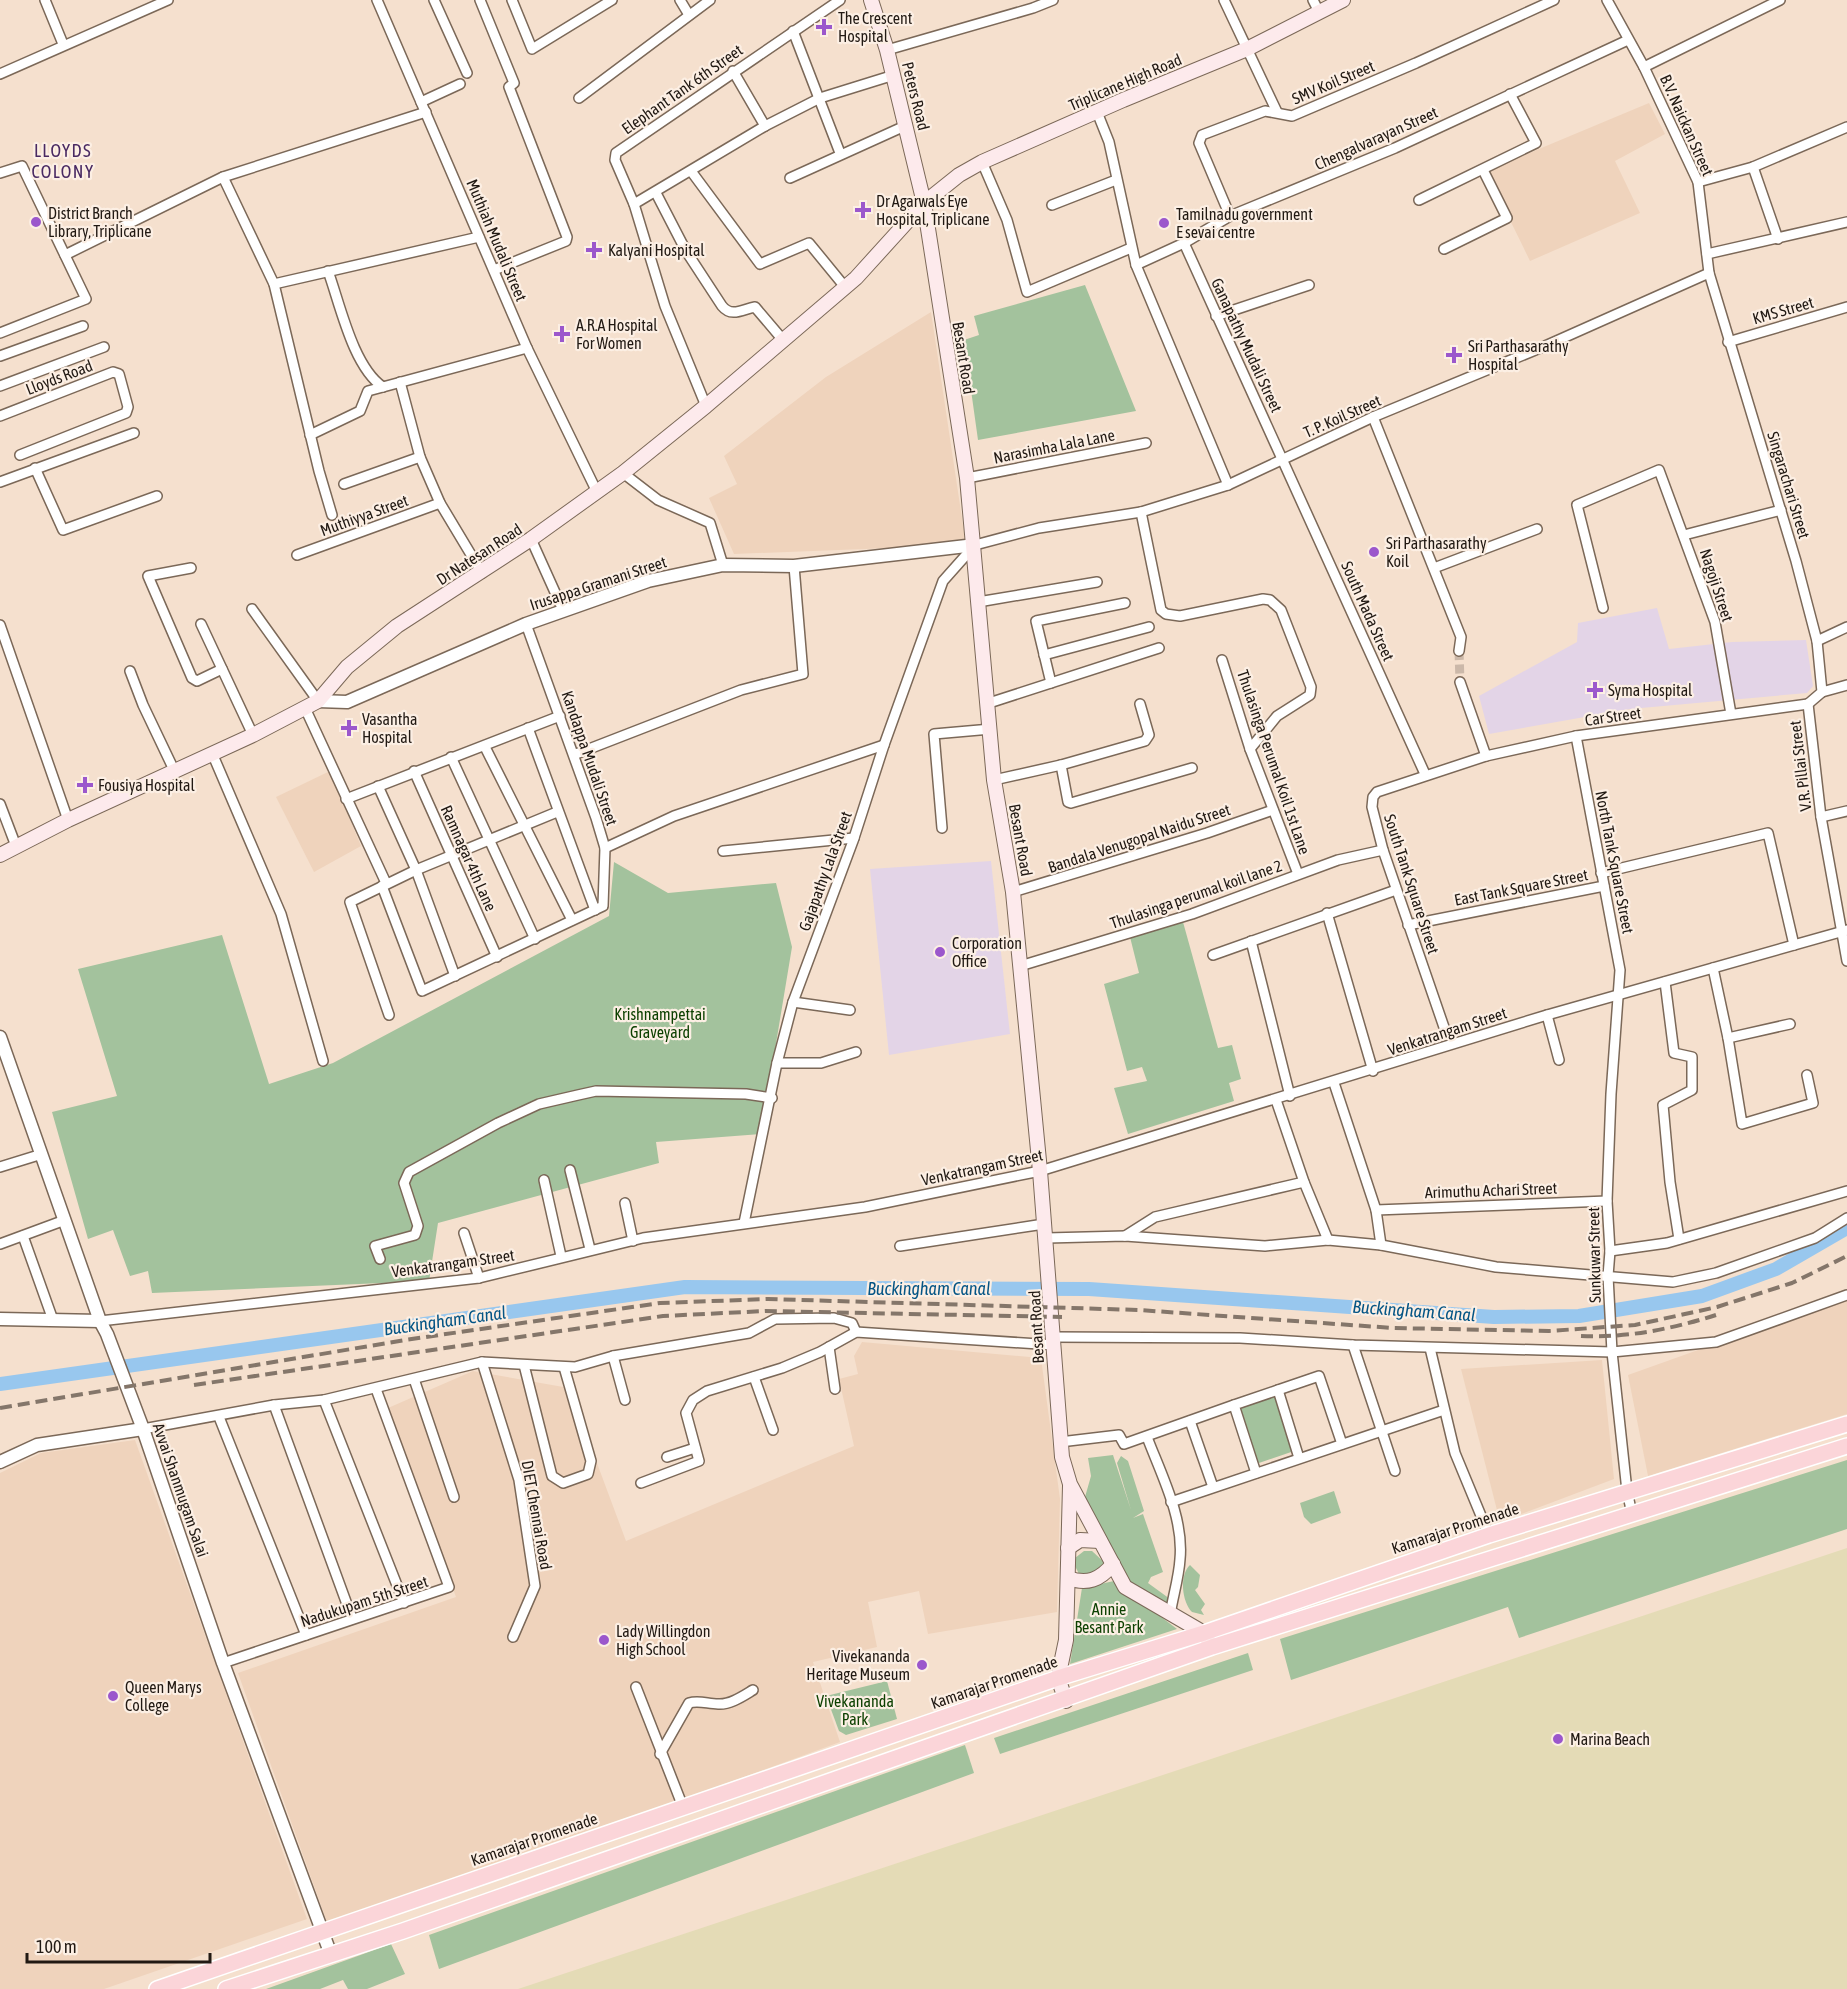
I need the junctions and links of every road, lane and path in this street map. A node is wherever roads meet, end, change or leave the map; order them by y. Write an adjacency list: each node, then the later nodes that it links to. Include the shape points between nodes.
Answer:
1 (38, 0): 21 (street)
2 (45, 0): 21 (street)
3 (168, 0): 25 (street)
4 (377, 0): 37 (street, Muthiah Mudali Street)
5 (434, 0): 30 (street)
6 (480, 0): 69 (street, via 514,83 509,87 567,237 566,241)
7 (512, 0): 8 (street, via 532,49)
8 (612, 0)
9 (680, 0): 22 (street)
10 (710, 0): 22 (street)
11 (840, 0): 23 (street, Elephant Tank 6th Street)
12 (871, 0): 27 (main road, Peters Road)
13 (1053, 0): 19 (street)
14 (1224, 0): 26 (street)
15 (1343, 0): 20 (main road, Triplicane High Road)
16 (1554, 0): 40 (street, SMV Koil Street, via 1292,116)
17 (1607, 0): 24 (street, B.V. Naickan Street)
18 (1780, 0): 28 (street)
19 (1031, 4): 27 (street)
20 (1316, 6): 26 (main road, Triplicane High Road)
21 (50, 12): 25 (street)
22 (689, 15): 35 (street)
23 (793, 31): 29 (street, Elephant Tank 6th Street); 36 (street)
24 (1628, 40): 28 (street, B.V. Naickan Street); 34 (street, Chengalvarayan Street)
25 (63, 44): 31 (street)
26 (1247, 49): 39 (main road, Triplicane High Road); 40 (street)
27 (887, 50): 32 (main road, Peters Road)
28 (1644, 68): 53 (street, B.V. Naickan Street)
29 (734, 71): 42 (street); 57 (street, Elephant Tank 6th Street, via 616,153 615,160)
30 (467, 73)
31 (0, 74)
32 (894, 75): 36 (street); 41 (main road, Peters Road)
33 (460, 84): 37 (street)
34 (1510, 94): 47 (street, via 1536,143); 59 (street, Chengalvarayan Street, via 1395,148)
35 (579, 98)
36 (820, 98): 42 (street); 44 (street)
37 (421, 102): 38 (street, Muthiah Mudali Street)
38 (426, 112): 50 (street); 61 (street, Muthiah Mudali Street)
39 (1097, 112): 45 (main road, Triplicane High Road); 52 (street, via 1109,142)
40 (1277, 112): 59 (street, SMV Koil Street, via 1265,111 1199,138)
41 (907, 125): 44 (street); 56 (main road, Peters Road)
42 (765, 126): 48 (street)
43 (1847, 127): 46 (street)
44 (840, 153): 51 (street)
45 (982, 162): 56 (main road, Triplicane High Road); 64 (street, via 1007,219 1027,292)
46 (1753, 166): 53 (street); 62 (street)
47 (1483, 170): 55 (street); 65 (street, via 1507,218)
48 (691, 171): 54 (street); 74 (street, via 760,264 809,243)
49 (0, 173): 67 (street, via 22,166)
50 (223, 177): 67 (street); 72 (street)
51 (790, 178)
52 (1116, 180): 58 (street); 64 (street)
53 (1698, 182): 66 (street, B.V. Naickan Street)
54 (656, 193): 57 (street); 79 (street, via 686,251 722,306 736,313 755,307)
55 (1419, 200)
56 (924, 203): 74 (main road, Dr Natesan Road); 98 (main road, Besant Road)
57 (634, 204): 87 (street, Elephant Tank 6th Street, via 666,306)
58 (1052, 205)
59 (1230, 216): 63 (street, Chengalvarayan Street)
60 (1846, 224): 62 (street)
61 (479, 237): 69 (street, Muthiah Mudali Street); 70 (street)
62 (1778, 239): 66 (street)
63 (1184, 243): 68 (street, Chengalvarayan Street); 76 (street, Ganapathy Mudali Street)
64 (1131, 248): 68 (street)
65 (1444, 249)
66 (1707, 254): 71 (street, B.V. Naickan Street)
67 (65, 255): 78 (street, via 86,299)
68 (1136, 265): 101 (street)
69 (494, 270): 82 (street, Muthiah Mudali Street)
70 (328, 271): 72 (street); 86 (street, via 354,346 369,375)
71 (1709, 273): 80 (street, Singarachari Street); 89 (street, T. P. Koil Street)
72 (274, 284): 91 (street)
73 (1309, 285): 76 (street)
74 (845, 287): 79 (main road, Dr Natesan Road)
75 (1847, 307): 80 (street, KMS Street)
76 (1216, 316): 95 (street, Ganapathy Mudali Street)
77 (83, 326): 83 (street)
78 (1, 330)
79 (783, 340): 87 (main road, Dr Natesan Road)
80 (1728, 342): 105 (street, Singarachari Street)
81 (104, 347): 85 (street)
82 (527, 348): 84 (street); 102 (street, Muthiah Mudali Street)
83 (0, 356)
84 (400, 382): 86 (street); 94 (street)
85 (0, 386)
86 (383, 387): 91 (street, via 368,391 360,411)
87 (706, 406): 97 (main road, Dr Natesan Road)
88 (0, 416): 93 (street, Lloyds Road, via 113,372 119,374 128,407 126,413)
89 (1373, 417): 95 (street, T. P. Koil Street); 116 (street)
90 (134, 433): 96 (street)
91 (310, 435): 107 (street)
92 (1146, 443): 98 (street, Narasimha Lala Lane)
93 (20, 455)
94 (420, 457): 100 (street); 104 (street)
95 (1283, 459): 101 (street, T. P. Koil Street); 162 (street, South Mada Street)
96 (35, 468): 99 (street); 103 (street, via 63,530)
97 (622, 473): 102 (main road, Dr Natesan Road); 113 (street, via 658,500 710,523)
98 (967, 478): 111 (main road, Besant Road)
99 (0, 482)
100 (344, 484)
101 (1228, 485): 106 (street, T. P. Koil Street)
102 (596, 490): 110 (main road, Dr Natesan Road)
103 (157, 496)
104 (440, 503): 112 (street, Muthiyya Street); 117 (street)
105 (1781, 510): 109 (street); 129 (street, Singarachari Street)
106 (1141, 512): 111 (street, T. P. Koil Street, via 1039,528); 153 (street, via 1161,610 1166,614 1179,616 1263,599 1281,610 1311,687 1310,695 1277,716)
107 (332, 515)
108 (1537, 529): 116 (street)
109 (1684, 535): 121 (street, Nagoji Street, via 1659,470 1577,505); 145 (street, Nagoji Street, via 1715,622)
110 (531, 539): 117 (main road, Dr Natesan Road); 123 (street)
111 (975, 545): 114 (street, Irusappa Gramani Street); 119 (main road, Besant Road); 151 (street, Gajapathy Lala Street, via 944,581)
112 (297, 555)
113 (723, 565): 114 (street, Irusappa Gramani Street); 123 (street, Irusappa Gramani Street, via 648,581)
114 (794, 566): 155 (street, via 803,674 741,690)
115 (191, 568): 134 (street, via 148,576 192,678 197,681)
116 (1434, 568): 131 (street, via 1461,637)
117 (482, 573): 140 (main road, Dr Natesan Road, via 397,626 347,667)
118 (1097, 582): 119 (street)
119 (978, 602): 141 (main road, Besant Road)
120 (1125, 603): 132 (street, via 1036,621)
121 (1603, 608)
122 (252, 609): 140 (street)
123 (563, 610): 125 (street, Irusappa Gramani Street)
124 (201, 624): 134 (street)
125 (526, 624): 140 (street, Irusappa Gramani Street, via 347,702); 146 (street, Kandappa Mudali Street)
126 (0, 625): 171 (street)
127 (1149, 627): 132 (street)
128 (1847, 627): 129 (street)
129 (1817, 641): 139 (street, Singarachari Street)
130 (1159, 648): 137 (street)
131 (1459, 651)
132 (1044, 655): 137 (street)
133 (1222, 660): 153 (street, Thulasinga Perumal Koil 1st Lane)
134 (222, 669): 149 (street)
135 (130, 671): 160 (street)
136 (1460, 682): 156 (street)
137 (1051, 683): 141 (street)
138 (1847, 685): 139 (street)
139 (1822, 692): 142 (street)
140 (318, 700): 144 (main road, Dr Natesan Road)
141 (989, 704): 148 (main road, Besant Road)
142 (1808, 704): 145 (street, Car Street); 170 (street, V.R. Pillai Street)
143 (1140, 705): 158 (street, via 1149,735 1146,741)
144 (305, 708): 149 (main road, Dr Natesan Road); 165 (street)
145 (1731, 714): 150 (street, Car Street)
146 (560, 717): 147 (street); 155 (street, Kandappa Mudali Street)
147 (528, 728): 152 (street); 169 (street)
148 (991, 729): 163 (main road, Besant Road); 173 (street, via 934,734)
149 (253, 735): 154 (main road, Dr Natesan Road)
150 (1576, 736): 156 (street, Car Street); 183 (street, North Tank Square Street)
151 (884, 745): 174 (street, Gajapathy Lala Street); 177 (street, via 674,816)
152 (485, 747): 157 (street); 172 (street)
153 (1250, 749): 167 (street, Thulasinga Perumal Koil 1st Lane)
154 (212, 753): 160 (main road, Dr Natesan Road); 215 (street, via 281,914)
155 (576, 754): 177 (street, Kandappa Mudali Street)
156 (1486, 756): 162 (street, Car Street)
157 (451, 757): 161 (street); 175 (street)
158 (1060, 765): 159 (street, via 1071,804); 163 (street)
159 (1192, 768)
160 (174, 770): 171 (main road, Dr Natesan Road)
161 (414, 771): 164 (street); 181 (street, Ramnagar 4th Lane)
162 (1425, 774): 178 (street, South Tank Square Street, via 1383,788 1373,797)
163 (994, 780): 188 (main road, Besant Road)
164 (378, 786): 165 (street); 182 (street)
165 (346, 799): 185 (street)
166 (0, 804): 176 (street)
167 (1273, 810): 184 (street, Thulasinga Perumal Koil 1st Lane); 188 (street, Bandala Venugopal Naidu Street)
168 (1847, 811): 170 (street)
169 (557, 813): 172 (street); 189 (street)
170 (1821, 817): 193 (street, V.R. Pillai Street)
171 (68, 820): 176 (main road, Dr Natesan Road)
172 (524, 826): 175 (street); 191 (street)
173 (942, 828)
174 (854, 838): 179 (street); 205 (street, Gajapathy Lala Street)
175 (488, 842): 181 (street); 194 (street)
176 (15, 846): 180 (main road, Dr Natesan Road)
177 (605, 848): 189 (street, Kandappa Mudali Street)
178 (1383, 850): 184 (street, Thulasinga perumal koil lane 2); 187 (street, South Tank Square Street)
179 (723, 851)
180 (0, 855)
181 (453, 857): 182 (street); 198 (street, Ramnagar 4th Lane)
182 (417, 870): 185 (street); 202 (street)
183 (1601, 873): 186 (street, North Tank Square Street); 196 (street, via 1768,833)
184 (1298, 874): 200 (street, Thulasinga perumal koil lane 2, via 1192,914)
185 (384, 884): 202 (street, via 422,991); 207 (street, via 350,902)
186 (1604, 886): 192 (street, East Tank Square Street); 204 (street, North Tank Square Street, via 1620,970)
187 (1396, 890): 190 (street); 192 (street, South Tank Square Street)
188 (1013, 892): 200 (main road, Besant Road)
189 (599, 908): 191 (street)
190 (1327, 913): 195 (street); 217 (street)
191 (572, 920): 194 (street)
192 (1408, 925): 210 (street, South Tank Square Street)
193 (1844, 931): 196 (street, Venkatrangam Street); 199 (street, V.R. Pillai Street)
194 (535, 939): 198 (street)
195 (1251, 941): 197 (street); 220 (street)
196 (1794, 945): 201 (street, Venkatrangam Street)
197 (1213, 955)
198 (497, 957): 202 (street)
199 (1847, 961)
200 (1020, 966): 226 (main road, Besant Road)
201 (1713, 969): 203 (street, Venkatrangam Street); 212 (street)
202 (455, 976)
203 (1665, 982): 204 (street, Venkatrangam Street); 240 (street, via 1674,1053 1692,1057 1692,1090 1663,1105)
204 (1618, 994): 208 (street, Venkatrangam Street); 230 (street, Sunkuwar Street)
205 (793, 1002): 206 (street); 216 (street, Gajapathy Lala Street)
206 (850, 1010)
207 (390, 1015)
208 (1547, 1016): 214 (street); 217 (street, Venkatrangam Street)
209 (1790, 1024): 212 (street)
210 (1446, 1034)
211 (0, 1037): 223 (street, Avvai Shanmugam Salai)
212 (1728, 1038): 218 (street, via 1742,1124 1813,1103)
213 (856, 1053): 216 (street, via 821,1063)
214 (1559, 1060)
215 (323, 1061)
216 (777, 1063): 221 (street, Gajapathy Lala Street)
217 (1373, 1071): 219 (street, Venkatrangam Street)
218 (1807, 1075)
219 (1334, 1083): 220 (street, Venkatrangam Street); 232 (street)
220 (1290, 1096): 222 (street, Venkatrangam Street)
221 (772, 1098): 235 (street, Gajapathy Lala Street); 249 (street, via 596,1091 539,1104 409,1172 404,1183 418,1226 416,1234 375,1246)
222 (1276, 1100): 226 (street, Venkatrangam Street); 228 (street)
223 (42, 1154): 224 (street); 234 (street, Avvai Shanmugam Salai)
224 (0, 1167)
225 (570, 1170): 246 (street)
226 (1040, 1171): 235 (street, Venkatrangam Street, via 865,1207); 236 (main road, Besant Road)
227 (544, 1180): 248 (street)
228 (1304, 1182): 239 (street, via 1155,1217); 242 (street)
229 (1847, 1191): 240 (street)
230 (1607, 1201): 232 (street, Arimuthu Achari Street); 247 (street, Sunkuwar Street)
231 (625, 1203): 241 (street)
232 (1376, 1210): 244 (street)
233 (1847, 1218): 250 (street, via 1815,1238 1716,1273 1673,1282)
234 (65, 1220): 238 (street); 255 (street, Avvai Shanmugam Salai)
235 (744, 1223): 241 (street, Venkatrangam Street)
236 (1045, 1231): 239 (street); 245 (street); 257 (main road, Besant Road)
237 (464, 1233): 251 (street)
238 (23, 1236): 243 (street); 254 (street)
239 (1125, 1236): 242 (street, via 1265,1246)
240 (1679, 1239): 247 (street)
241 (633, 1240): 246 (street, Venkatrangam Street)
242 (1328, 1240): 244 (street)
243 (0, 1244)
244 (1381, 1245): 250 (street, via 1496,1267)
245 (900, 1246)
246 (590, 1250): 248 (street, Venkatrangam Street)
247 (1610, 1251): 250 (street, Sunkuwar Street)
248 (561, 1256): 251 (street, Venkatrangam Street)
249 (380, 1259)
250 (1608, 1276): 261 (street, Sunkuwar Street)
251 (479, 1278): 255 (street, Venkatrangam Street)
252 (1847, 1295): 261 (street, via 1716,1342)
253 (0, 1319): 254 (street)
254 (53, 1320): 255 (street)
255 (100, 1321): 279 (street, Avvai Shanmugam Salai)
256 (856, 1332): 257 (street); 259 (street); 262 (street, via 852,1323 842,1318 775,1319 749,1333)
257 (1053, 1336): 258 (street, via 1240,1338); 283 (main road, Besant Road)
258 (1353, 1345): 260 (street); 281 (street)
259 (829, 1347): 266 (street); 269 (street)
260 (1430, 1348): 261 (street); 275 (street)
261 (1611, 1348): 295 (street, Sunkuwar Street)
262 (613, 1356): 265 (street); 272 (street)
263 (482, 1362): 264 (street); 267 (street); 309 (street, DIET Chennai Road, via 519,1480 535,1586)
264 (524, 1365): 265 (street); 265 (street, via 552,1476 563,1483 588,1474 591,1461)
265 (564, 1367)
266 (754, 1377): 280 (street); 286 (street, via 707,1391 688,1405 686,1413)
267 (414, 1379): 268 (street); 296 (street)
268 (376, 1389): 271 (street); 304 (street, Nadukupam 5th Street, via 449,1585 445,1590)
269 (835, 1389)
270 (1278, 1390): 274 (street); 284 (street, via 1319,1376); 288 (street)
271 (324, 1400): 273 (street); 304 (street)
272 (625, 1400)
273 (274, 1405): 276 (street); 306 (street)
274 (1234, 1406): 277 (street); 291 (street)
275 (1444, 1410): 281 (street); 299 (street, via 1455,1454)
276 (219, 1417): 279 (street); 308 (street)
277 (1190, 1421): 282 (street); 294 (street)
278 (1847, 1425): 295 (main road, Kamarajar Promenade)
279 (143, 1429): 289 (street, via 37,1445); 311 (street, Avvai Shanmugam Salai)
280 (773, 1431)
281 (1380, 1431): 284 (street); 290 (street)
282 (1147, 1437): 283 (street, via 1125,1444 1119,1435); 297 (street)
283 (1060, 1442): 293 (main road, Besant Road)
284 (1342, 1444): 288 (street)
285 (1847, 1446): 298 (main road)
286 (695, 1448): 287 (street); 292 (street, via 698,1463)
287 (668, 1457)
288 (1299, 1458): 291 (street)
289 (0, 1462)
290 (1395, 1472)
291 (1256, 1473): 294 (street)
292 (641, 1482)
293 (1070, 1484): 300 (main road, Besant Road); 301 (main road, Besant Road)
294 (1213, 1487): 297 (street)
295 (1627, 1491): 298 (street, Sunkuwar Street); 299 (main road, Kamarajar Promenade)
296 (454, 1497)
297 (1171, 1502): 305 (street, via 1180,1538 1180,1558)
298 (1632, 1514): 310 (main road)
299 (1489, 1535): 307 (main road, Kamarajar Promenade)
300 (1100, 1541): 301 (main road, via 1080,1540); 302 (main road, Besant Road)
301 (1068, 1548): 303 (main road, Besant Road)
302 (1113, 1564): 303 (main road, via 1094,1580); 305 (main road, Besant Road, via 1125,1587)
303 (1068, 1578): 312 (main road, Besant Road, via 1066,1640)
304 (404, 1603): 306 (street, Nadukupam 5th Street)
305 (1170, 1615): 307 (main road, Besant Road)
306 (352, 1618): 308 (street, Nadukupam 5th Street)
307 (1204, 1633): 310 (main road); 312 (main road, Kamarajar Promenade)
308 (306, 1635): 311 (street, Nadukupam 5th Street)
309 (513, 1637)
310 (1212, 1647): 315 (main road)
311 (223, 1663): 318 (street, Avvai Shanmugam Salai)
312 (1058, 1678): 315 (main road, Besant Road); 317 (main road, Kamarajar Promenade)
313 (636, 1687): 316 (street)
314 (753, 1690): 316 (street, via 720,1705 689,1702)
315 (1065, 1701): 319 (main road)
316 (660, 1754): 317 (street)
317 (682, 1807): 318 (main road, Kamarajar Promenade)
318 (321, 1931): 319 (street, Avvai Shanmugam Salai); 320 (main road, Kamarajar Promenade)
319 (331, 1955): 321 (main road)
320 (157, 1989)
321 (226, 1989)

